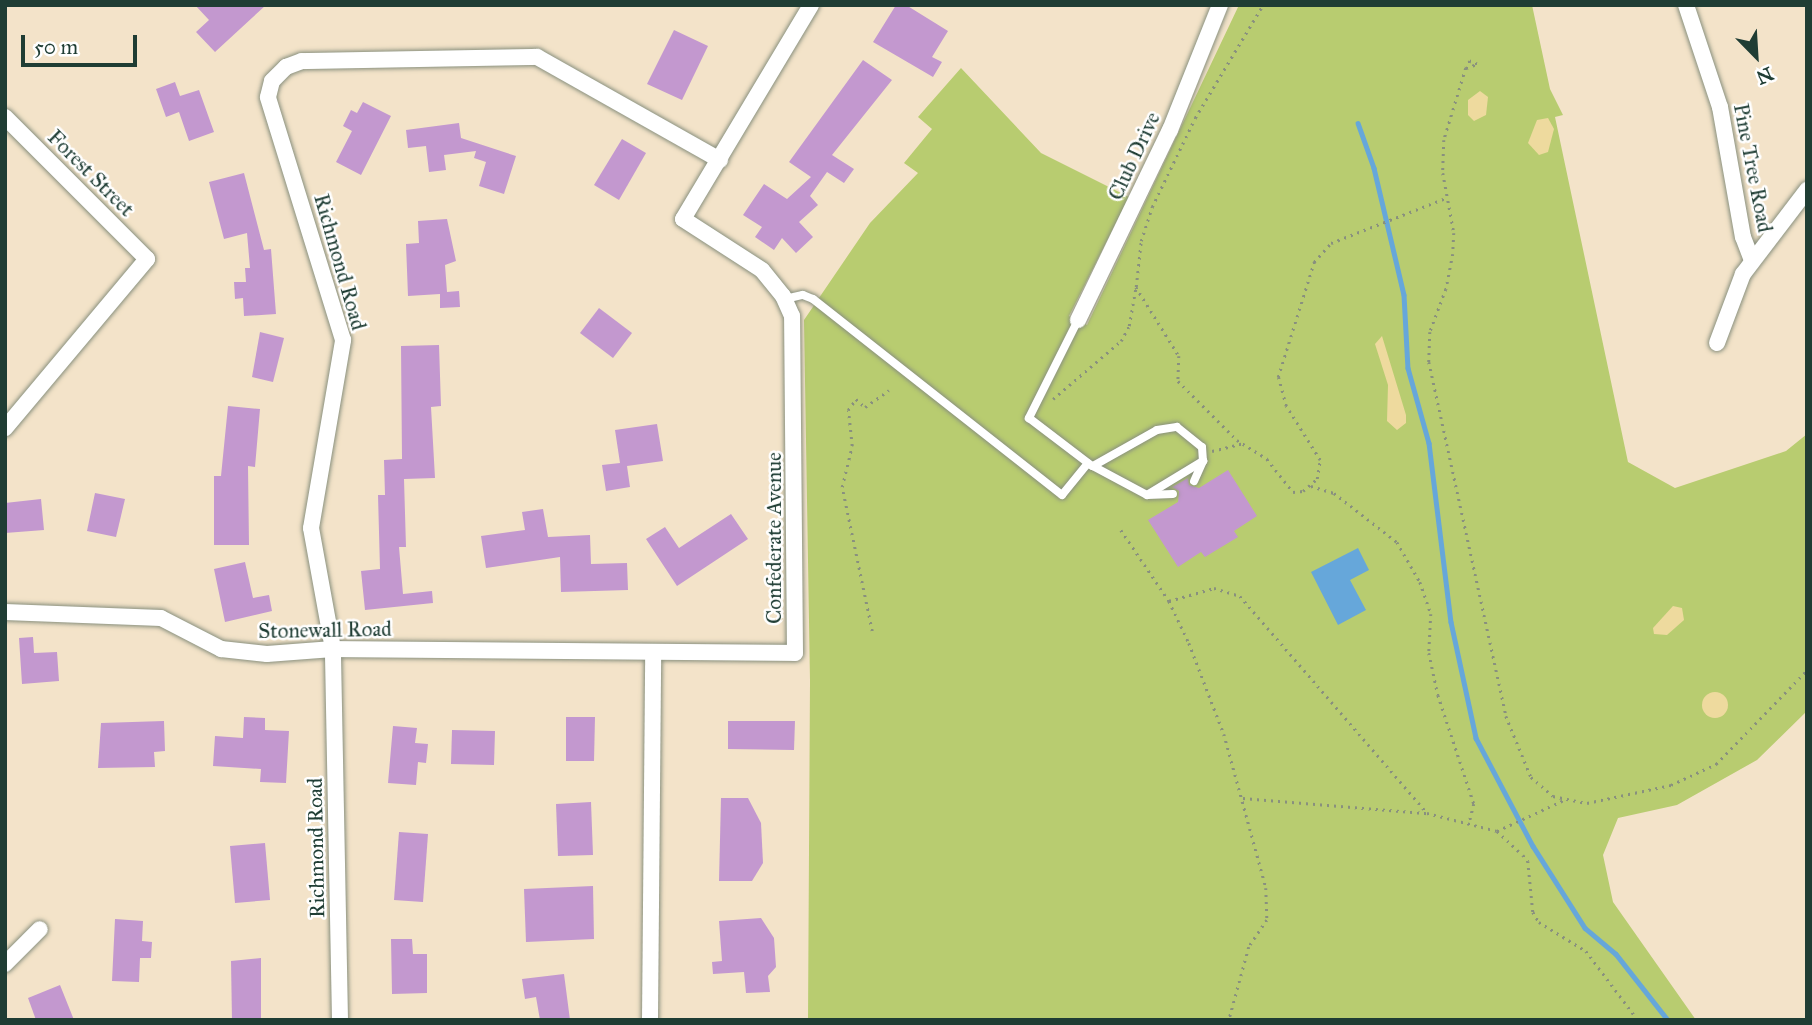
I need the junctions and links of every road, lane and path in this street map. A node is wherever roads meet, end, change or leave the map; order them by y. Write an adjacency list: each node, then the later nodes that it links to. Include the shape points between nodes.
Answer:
1 (811, 5): 7 (street, Confederate Avenue)
2 (1220, 5): 13 (street, Club Drive, via 1170,130)
3 (1263, 5): 11 (path, via 1195,118 1152,207 1141,242)
4 (1686, 5): 10 (street, Pine Tree Road, via 1720,107 1743,237)
5 (1466, 68): 9 (path, via 1444,140)
6 (5, 117): 17 (street, Forest Street, via 147,259)
7 (720, 160): 12 (street, Confederate Avenue, via 683,219 762,270); 29 (street, Richmond Road, via 537,57 302,61 286,67 272,81 268,97 343,340 311,528)
8 (1807, 190): 10 (street, Pine Tree Road)
9 (1448, 197): 22 (path, via 1331,243 1314,262 1278,377 1286,406 1320,460 1321,469); 33 (path, via 1454,233 1451,270 1430,332 1432,380 1506,716 1531,777)
10 (1752, 260): 14 (street, Pine Tree Road)
11 (1136, 287): 16 (path, via 1129,326 1121,341 1061,395 1049,400); 18 (path, via 1179,356 1178,381)
12 (785, 299): 20 (lane, via 803,295 813,299 1062,495); 30 (street, Confederate Avenue, via 795,337 795,653)
13 (1078, 320): 16 (lane)
14 (1717, 343)
15 (888, 390): 28 (path, via 865,407 856,400 848,411 852,446 842,487)
16 (1041, 395): 20 (lane, via 1029,418)
17 (5, 428)
18 (1243, 443): 19 (path); 22 (path, via 1266,459 1293,492)
19 (1203, 457): 20 (lane, via 1190,433 1168,427); 21 (lane); 24 (lane)
20 (1091, 465): 24 (lane)
21 (1194, 481)
22 (1311, 486): 35 (path, via 1334,493 1397,542 1420,582 1431,614 1429,653 1438,695 1474,804)
23 (1172, 494): 24 (lane)
24 (1147, 495)
25 (1121, 530): 26 (path)
26 (1169, 601): 32 (path, via 1204,682); 34 (path, via 1214,588 1240,596)
27 (5, 612): 29 (street, Stonewall Road, via 160,618 221,649 267,654)
28 (872, 631)
29 (333, 649): 30 (street, Stonewall Road); 39 (street, Richmond Road)
30 (653, 654): 40 (street)
31 (1807, 670): 33 (path, via 1737,745 1700,774 1616,799)
32 (1243, 798): 34 (path); 41 (path, via 1268,908 1267,920 1249,947)
33 (1563, 800): 36 (path)
34 (1427, 813): 35 (path)
35 (1469, 824): 36 (path)
36 (1497, 831): 42 (path, via 1528,861 1533,912 1539,922 1586,951)
37 (40, 929): 38 (street)
38 (5, 964)
39 (340, 1020)
40 (650, 1020)
41 (1229, 1020)
42 (1638, 1020)

